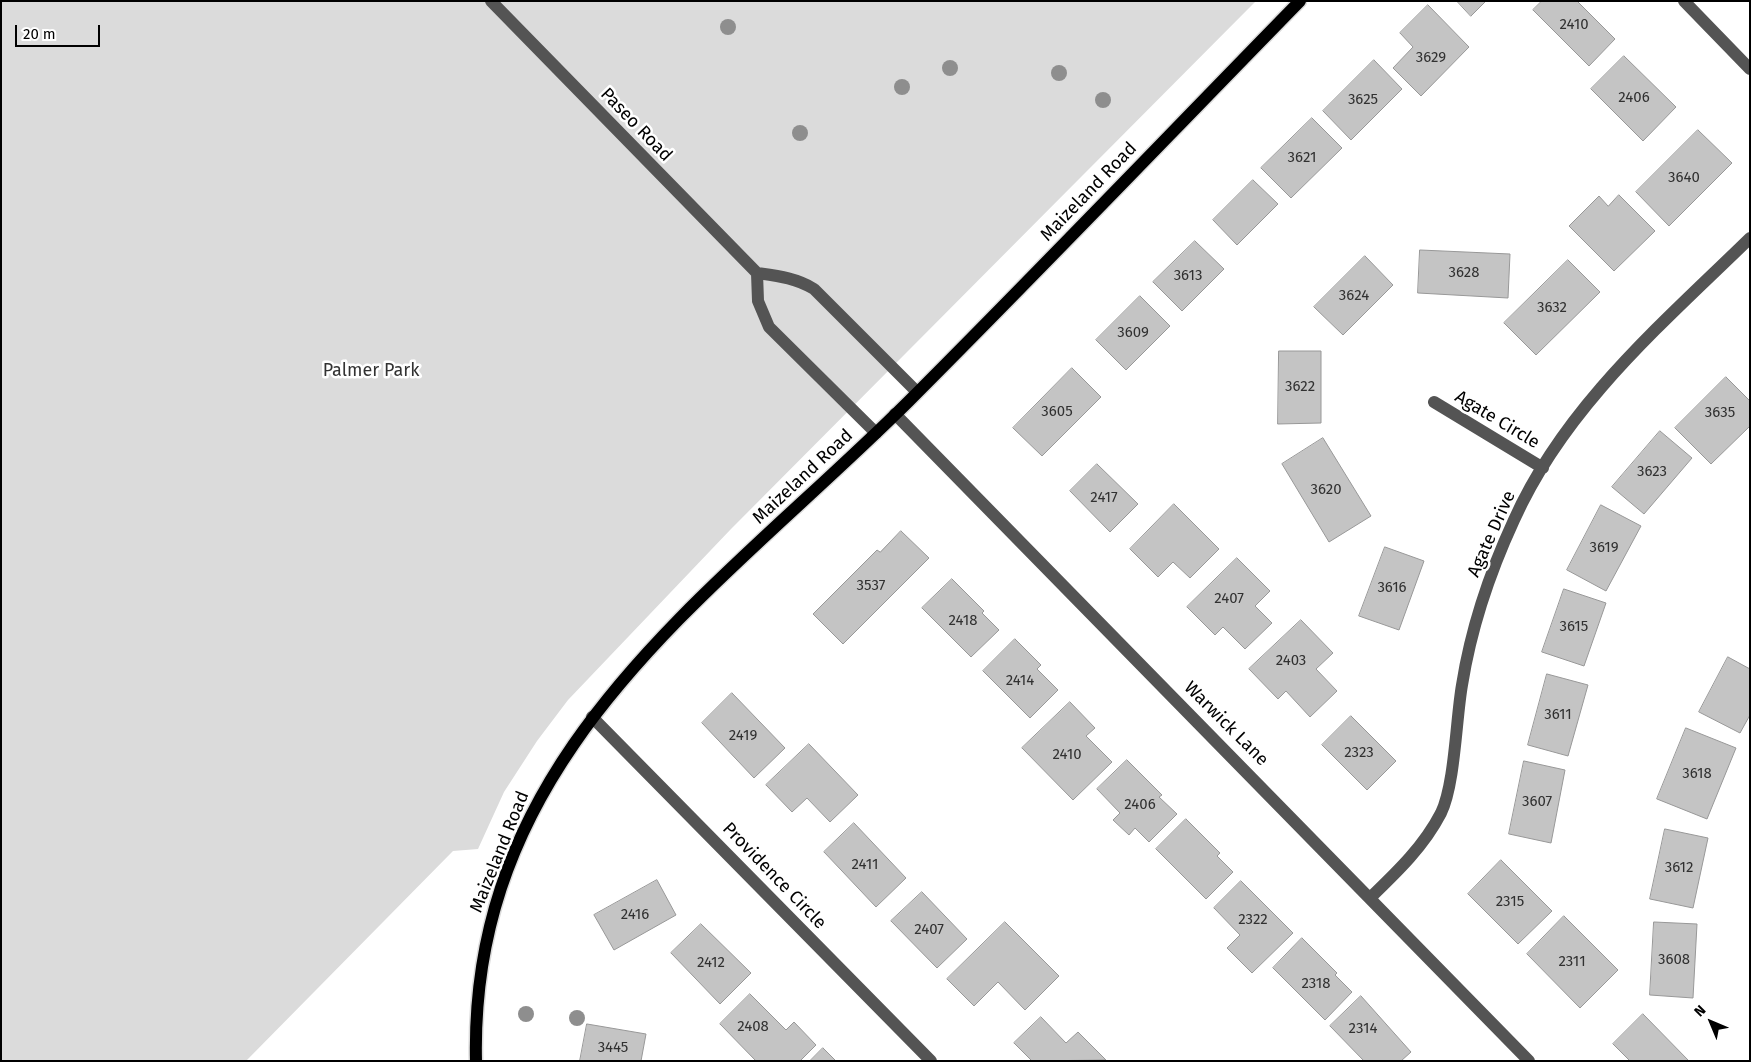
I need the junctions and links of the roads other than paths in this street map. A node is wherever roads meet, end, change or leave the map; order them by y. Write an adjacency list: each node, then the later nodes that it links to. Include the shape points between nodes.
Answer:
1 (490, 1): 6 (street, Paseo Road)
2 (1300, 1): 7 (main road, Maizeland Road)
3 (1684, 1): 4 (street)
4 (1750, 69)
5 (1750, 238): 11 (street, Agate Drive, via 1625,360 1593,396)
6 (756, 273): 7 (street, via 789,277 814,289); 10 (street, via 758,301 769,326)
7 (917, 392): 9 (main road, Maizeland Road)
8 (1434, 402): 11 (street, Agate Circle)
9 (895, 414): 10 (main road, Maizeland Road); 13 (street, Warwick Lane)
10 (876, 433): 12 (main road, Maizeland Road, via 745,554 635,665)
11 (1543, 468): 13 (street, Agate Drive, via 1515,518 1484,596 1462,683 1449,782 1442,810 1414,855)
12 (592, 717): 14 (main road, Maizeland Road, via 545,787 525,825 506,874 489,926 480,982); 15 (street, Providence Circle)
13 (1371, 897): 16 (street, Warwick Lane)
14 (476, 1061)
15 (931, 1061)
16 (1529, 1061)

